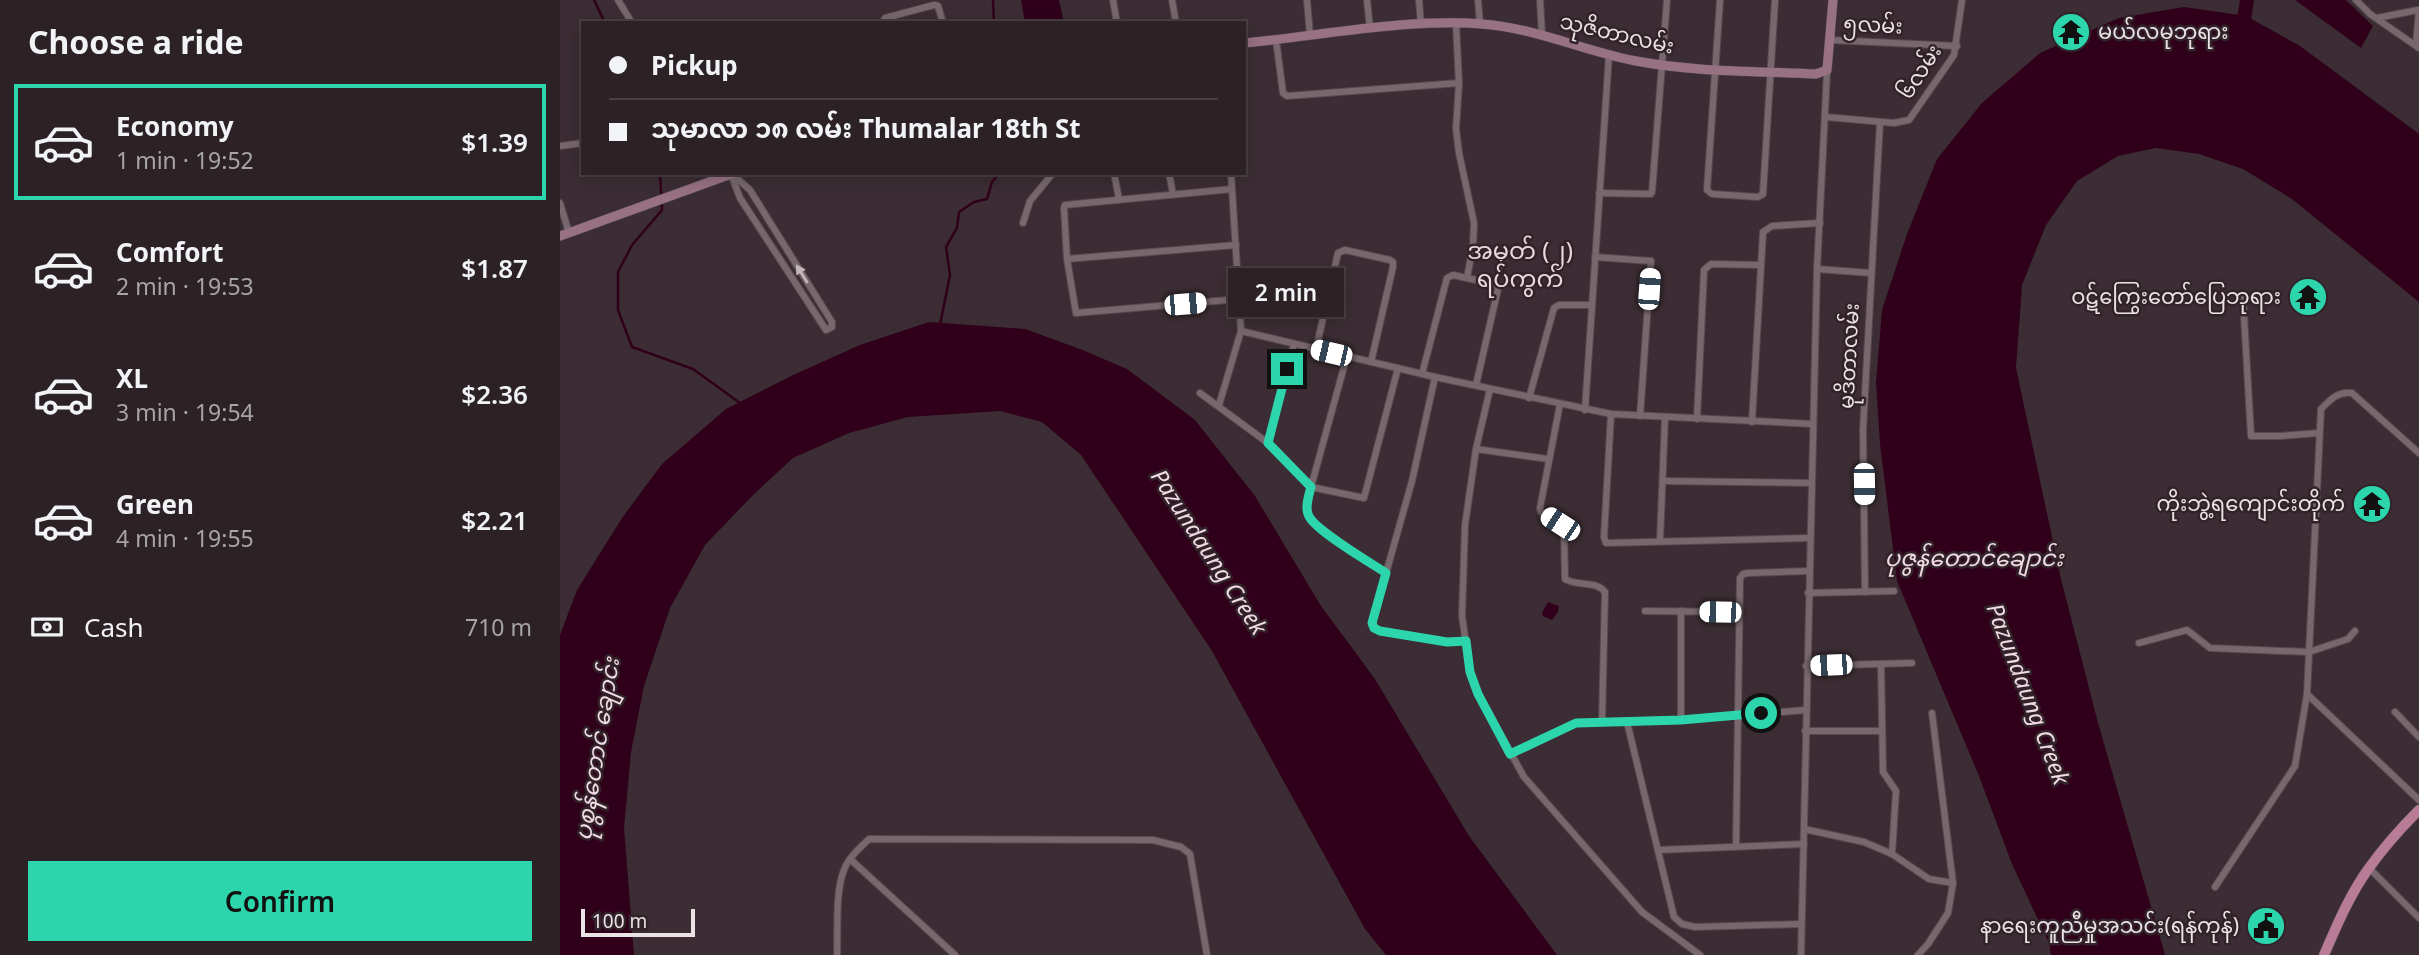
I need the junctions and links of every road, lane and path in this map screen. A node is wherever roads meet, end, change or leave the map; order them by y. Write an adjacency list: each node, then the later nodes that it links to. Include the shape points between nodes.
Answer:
1 (618, 0): 17 (street)
2 (1113, 0): 20 (street)
3 (1172, 0): 21 (street)
4 (1307, 0): 27 (street)
5 (1367, 0): 25 (street)
6 (1419, 0): 24 (street)
7 (1478, 0): 23 (street)
8 (1540, 0): 26 (street)
9 (1667, 0): 34 (street)
10 (1720, 0): 35 (street)
11 (1775, 0): 36 (street)
12 (1833, 0): 29 (main road)
13 (1962, 0): 31 (street, ၆လမ်း)
14 (2356, 0): 16 (street)
15 (2419, 9): 16 (street); 32 (street)
16 (2377, 18): 32 (street)
17 (631, 21)
18 (886, 21): 19 (street, via 934,5)
19 (942, 21)
20 (1116, 21)
21 (1176, 21)
22 (1456, 24): 23 (main road, သုဇိတာလမ်း); 24 (main road, သုဇိတာလမ်း); 38 (street)
23 (1480, 24): 26 (main road, သုဇိတာလမ်း)
24 (1421, 25): 25 (main road, သုဇိတာလမ်း)
25 (1370, 29): 27 (main road, သုဇိတာလမ်း)
26 (1542, 35): 33 (main road, သုဇိတာလမ်း)
27 (1310, 36): 28 (main road, သုဇိတာလမ်း)
28 (1276, 40): 30 (main road, သုဇိတာလမ်း); 38 (street, via 1287,96)
29 (1830, 40): 31 (street, ၅လမ်း); 37 (main road)
30 (1246, 43)
31 (1956, 46): 40 (street, ၆လမ်း, via 1909,120)
32 (2417, 47)
33 (1609, 55): 34 (main road, သုဇိတာလမ်း); 51 (street)
34 (1662, 65): 35 (main road, သုဇိတာလမ်း); 51 (street, via 1652,192)
35 (1716, 69): 36 (main road, သုဇိတာလမ်း); 36 (street, via 1707,190 1761,197)
36 (1770, 72): 37 (main road, သုဇိတာလမ်း)
37 (1826, 72): 39 (street)
38 (1459, 83): 66 (street, via 1458,141 1474,223)
39 (1826, 117): 40 (street, ၆လမ်း); 56 (street)
40 (1880, 122): 65 (street, မုဒိတာလမ်း)
41 (581, 143): 42 (street)
42 (560, 146)
43 (729, 175): 59 (main road)
44 (732, 175): 58 (street, via 740,198)
45 (733, 175): 57 (street, via 750,190)
46 (1051, 175): 55 (street, via 1030,201)
47 (1114, 175): 53 (street)
48 (1170, 175): 52 (street)
49 (1231, 175): 50 (street)
50 (1232, 189): 52 (street); 60 (street)
51 (1599, 192): 61 (street)
52 (1172, 194): 53 (street)
53 (1119, 199): 62 (street, via 1065,205)
54 (560, 203): 59 (street)
55 (1023, 223)
56 (1819, 223): 63 (street, via 1765,228); 64 (street)
57 (771, 225): 58 (street); 58 (street, one-way to 57, via 826,330 832,327)
58 (762, 231)
59 (564, 234)
60 (1236, 245): 62 (street); 67 (street)
61 (1595, 257): 69 (street); 86 (street, via 1651,261)
62 (1067, 259): 67 (street, via 1076,313)
63 (1760, 265): 88 (street, via 1711,264 1704,270); 89 (street)
64 (1817, 269): 65 (street); 90 (street)
65 (1871, 272): 104 (street, မုဒိတာလမ်း, via 1863,430)
66 (1467, 278): 76 (street, via 1447,278); 78 (street, via 1498,285)
67 (1239, 299): 70 (street)
68 (2243, 299): 91 (street, via 2251,436)
69 (1592, 305): 81 (street, via 1554,308); 84 (street)
70 (1241, 331): 71 (street); 83 (street)
71 (1294, 344): 72 (street); 92 (street)
72 (1316, 349): 73 (street); 74 (street, via 1338,253 1345,250 1393,262)
73 (1347, 356): 74 (street); 98 (street)
74 (1371, 362): 75 (street)
75 (1398, 368): 76 (street); 98 (street, via 1364,498)
76 (1422, 374): 77 (street)
77 (1435, 377): 78 (street); 102 (street)
78 (1476, 386): 79 (street)
79 (1490, 388): 81 (street); 93 (street)
80 (1200, 393): 83 (street)
81 (1529, 398): 82 (street)
82 (1560, 404): 84 (street); 95 (street)
83 (1219, 405): 92 (street)
84 (1585, 410): 85 (street)
85 (1611, 414): 86 (street); 100 (street, via 1604,537 1606,542)
86 (1640, 416): 87 (street)
87 (1665, 418): 88 (street); 96 (street)
88 (1697, 419): 89 (street)
89 (1752, 422): 90 (street)
90 (1813, 424): 97 (street)
91 (2319, 433): 94 (street, via 2320,409 2333,397 2349,392); 112 (street)
92 (1268, 443): 98 (street)
93 (1476, 449): 95 (street); 110 (street, via 1465,525 1462,616)
94 (2419, 453)
95 (1548, 459): 123 (street, via 1540,508 1564,529 1565,579 1597,585 1605,592)
96 (1663, 481): 97 (street); 100 (street)
97 (1811, 483): 99 (street)
98 (1311, 487): 102 (street, via 1307,509 1311,521)
99 (1810, 538): 100 (street); 101 (street)
100 (1660, 540)
101 (1809, 571): 105 (street); 108 (street, via 1743,574)
102 (1386, 573): 110 (street, via 1374,628 1447,642)
103 (1894, 591): 104 (street)
104 (1865, 592): 105 (street)
105 (1808, 593): 115 (street)
106 (1645, 611): 107 (street)
107 (1681, 611): 108 (street); 121 (street)
108 (1739, 612): 120 (street)
109 (2355, 631): 112 (street, via 2347,639)
110 (1466, 641): 127 (street, via 1478,694)
111 (2139, 643): 112 (street, via 2187,630 2210,648)
112 (2309, 652): 116 (street)
113 (1912, 663): 114 (street)
114 (1881, 664): 115 (street); 125 (street)
115 (1806, 666): 117 (street)
116 (2307, 694): 128 (street); 138 (street, via 2295,766)
117 (1805, 710): 120 (street); 124 (street)
118 (2395, 712): 126 (street)
119 (1932, 713): 137 (street)
120 (1738, 715): 121 (street); 132 (street)
121 (1681, 720): 122 (street)
122 (1627, 722): 123 (street); 133 (street)
123 (1602, 723): 127 (street, via 1569,725)
124 (1805, 731): 125 (street); 130 (street)
125 (1882, 731): 134 (street, via 1883,772 1896,791)
126 (2419, 737)
127 (1510, 754): 144 (street, via 1524,777 1642,912)
128 (2419, 800)
129 (2419, 810): 136 (main road)
130 (1804, 829): 131 (street); 134 (street, via 1864,842)
131 (1804, 844): 132 (street); 140 (street)
132 (1736, 846): 133 (street)
133 (1658, 850): 140 (street, via 1674,917 1682,924)
134 (1892, 854): 137 (street, via 1929,879)
135 (850, 859): 141 (street, via 843,870 839,896); 142 (street); 143 (street, via 869,839 1166,842 1190,854)
136 (2369, 868): 139 (street); 147 (main road)
137 (1954, 883): 146 (street, via 1948,913)
138 (2216, 887)
139 (2419, 918)
140 (1800, 923): 145 (street)
141 (837, 955)
142 (955, 955)
143 (1207, 955)
144 (1700, 955)
145 (1801, 955)
146 (1918, 955)
147 (2324, 955)

